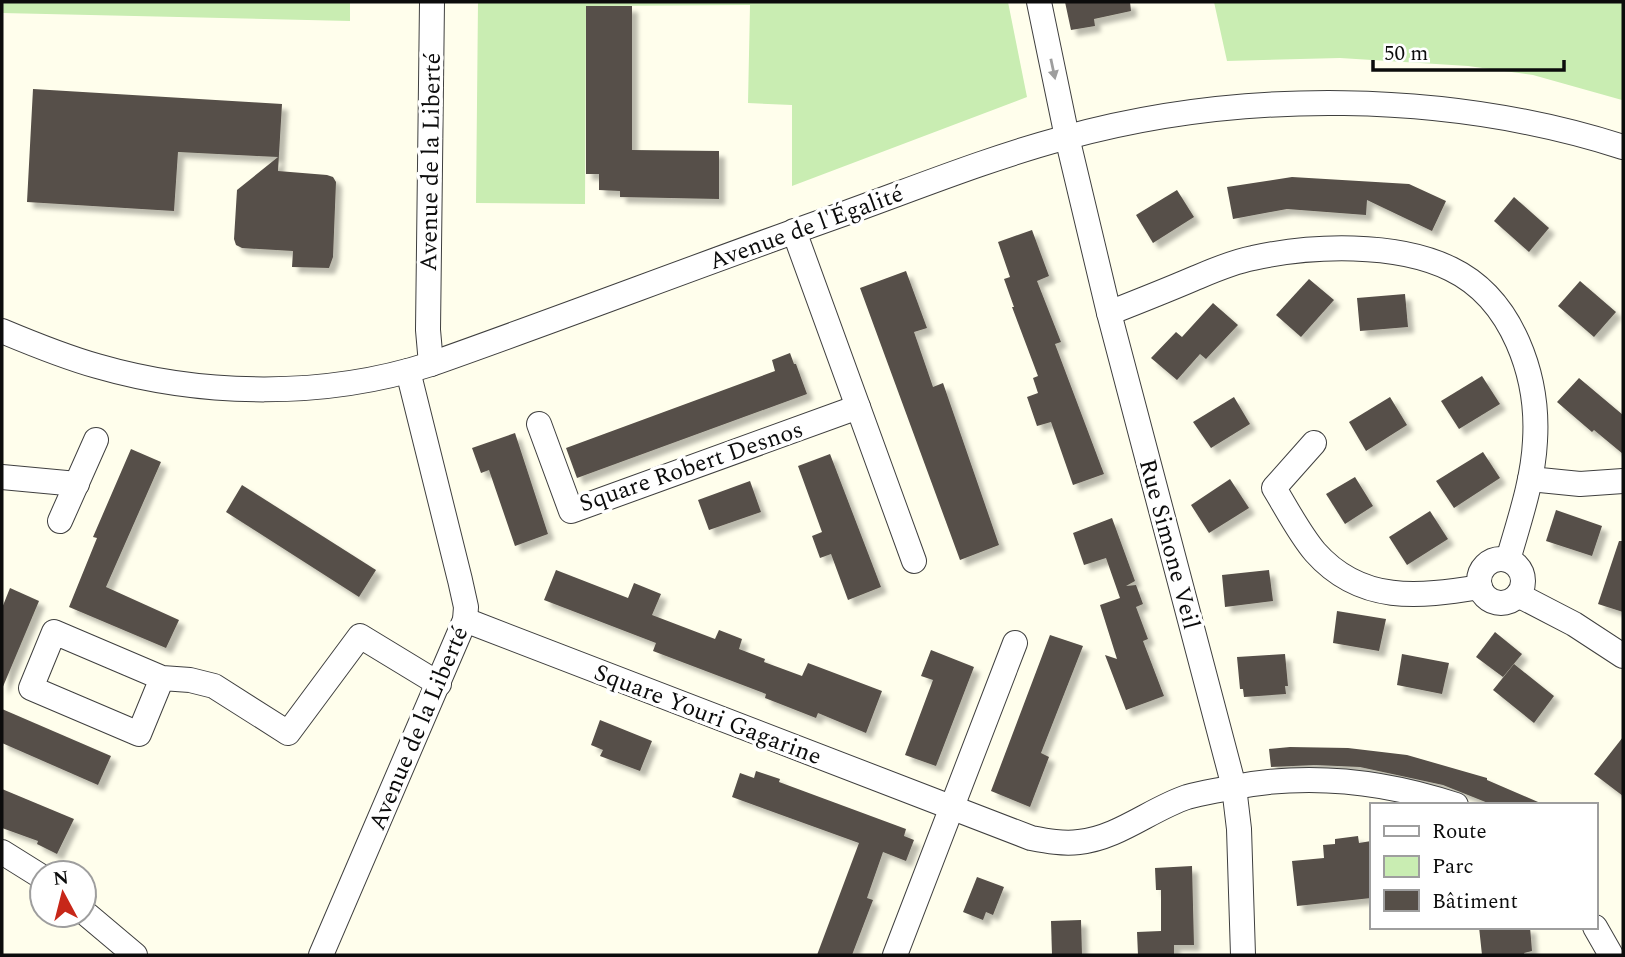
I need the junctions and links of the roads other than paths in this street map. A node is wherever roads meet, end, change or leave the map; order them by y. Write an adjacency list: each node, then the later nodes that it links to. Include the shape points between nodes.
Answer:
1 (432, 2): 8 (street, Avenue de la Liberté)
2 (1039, 2): 3 (street, Rue Simone Veil, one-way to 3)
3 (1067, 136): 4 (street, Avenue de l'Égalité, via 1211,110 1355,104 1497,117); 5 (street, Avenue de l'Égalité); 6 (street, Rue Simone Veil)
4 (1623, 147)
5 (794, 231): 8 (street, Avenue de l'Égalité); 10 (street)
6 (1109, 313): 15 (street, via 1223,267 1267,255 1355,250 1439,264 1484,293 1518,344 1534,405); 28 (street, Rue Simone Veil)
7 (2, 331): 9 (street, Avenue de l'Égalité, via 100,367 190,385 277,389)
8 (431, 364): 9 (street, Avenue de l'Égalité)
9 (408, 371): 23 (street, Avenue de la Liberté, via 460,580)
10 (858, 407): 11 (street, Square Robert Desnos, via 571,511); 20 (street)
11 (539, 424)
12 (96, 440): 17 (street)
13 (1314, 443): 21 (street, via 1274,488 1323,560 1348,578 1388,593 1419,595)
14 (2, 477): 17 (street)
15 (1530, 479): 16 (street, via 1580,484); 19 (street)
16 (1623, 481)
17 (76, 484): 18 (street)
18 (60, 521)
19 (1508, 560): 21 (street, via 1495,560 1485,567); 22 (street, via 1522,575)
20 (914, 561)
21 (1480, 587): 22 (street, via 1494,602 1507,602)
22 (1518, 595): 25 (street)
23 (465, 620): 27 (street, Avenue de la Liberté); 30 (street, Square Youri Gagarine)
24 (1015, 643): 30 (street)
25 (1623, 656)
26 (162, 678): 26 (street, via 54,632 31,688 139,734); 27 (street, via 214,686 288,733 360,636)
27 (439, 684): 36 (street, Avenue de la Liberté)
28 (1234, 787): 29 (street, Square Youri Gagarine, via 1286,779 1336,779 1394,787); 30 (street, Square Youri Gagarine, via 1188,797 1097,839 1080,842 1031,838); 38 (street, Rue Simone Veil)
29 (1449, 803)
30 (951, 809): 37 (street)
31 (2, 852): 32 (street)
32 (28, 868)
33 (98, 924): 35 (street)
34 (1596, 929): 39 (street)
35 (135, 955)
36 (321, 955)
37 (895, 955)
38 (1242, 955)
39 (1611, 955)

